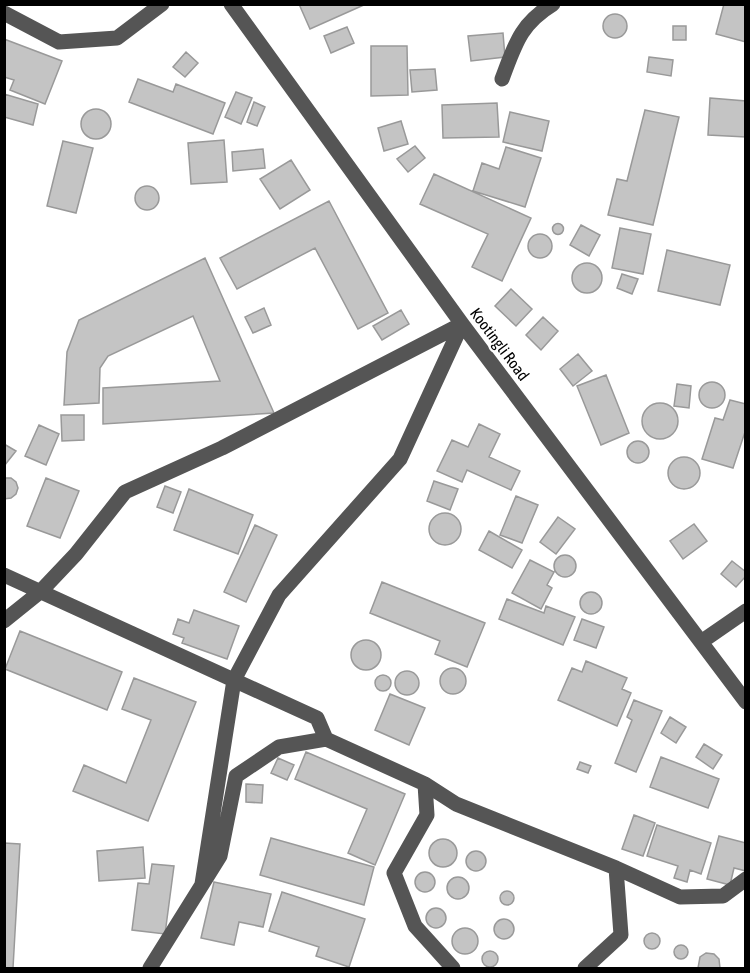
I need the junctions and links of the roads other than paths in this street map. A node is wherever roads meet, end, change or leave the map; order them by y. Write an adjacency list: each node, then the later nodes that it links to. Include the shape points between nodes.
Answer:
1 (162, 4): 4 (street, via 117,38 59,42)
2 (231, 4): 6 (street, Kootingli Road)
3 (553, 4): 5 (street, via 538,14 517,39)
4 (4, 13)
5 (502, 79)
6 (462, 324): 8 (street, via 222,448 125,492); 11 (street, Kootingli Road); 12 (street, via 400,459 279,595)
7 (4, 575): 8 (street)
8 (40, 592): 10 (street); 12 (street)
9 (746, 611): 11 (street)
10 (4, 621)
11 (701, 642): 13 (street, Kootingli Road)
12 (234, 680): 14 (street, via 317,718); 18 (street)
13 (746, 702)
14 (326, 739): 15 (street); 18 (street, via 279,747 236,776 220,856)
15 (425, 784): 16 (street, via 456,804); 20 (street, via 427,815 394,873 415,926)
16 (616, 868): 17 (street, via 680,897 723,896); 21 (street, via 621,935)
17 (746, 879)
18 (202, 884): 19 (street)
19 (150, 969)
20 (453, 969)
21 (585, 969)

